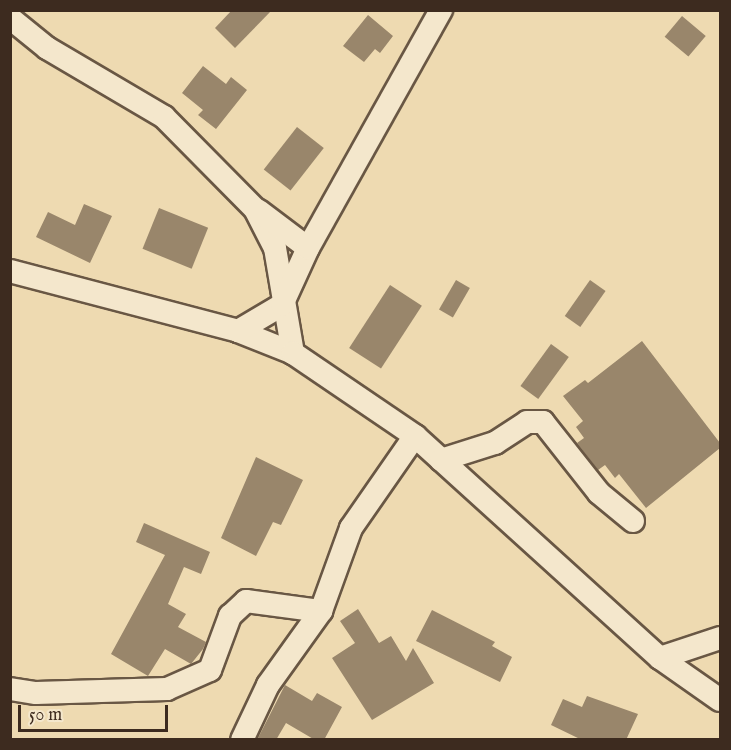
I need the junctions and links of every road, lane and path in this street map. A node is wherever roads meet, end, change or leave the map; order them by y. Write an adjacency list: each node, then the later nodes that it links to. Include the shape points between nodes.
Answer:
1 (441, 10): 4 (street)
2 (10, 18): 3 (street, via 47,48 164,117)
3 (255, 209): 4 (street); 6 (street, via 275,248)
4 (308, 248): 6 (street)
5 (10, 271): 7 (street)
6 (282, 305): 7 (street); 8 (street)
7 (238, 331): 8 (street)
8 (293, 352): 9 (street)
9 (415, 436): 10 (street); 12 (street, via 351,528)
10 (441, 460): 11 (street, via 495,443 527,422 543,423 599,493); 14 (street)
11 (633, 521)
12 (321, 611): 15 (street, via 246,601 230,616 210,670 167,689 36,693); 17 (street, via 268,685)
13 (720, 638): 14 (street)
14 (660, 658): 16 (street)
15 (10, 689)
16 (720, 700)
17 (242, 740)

